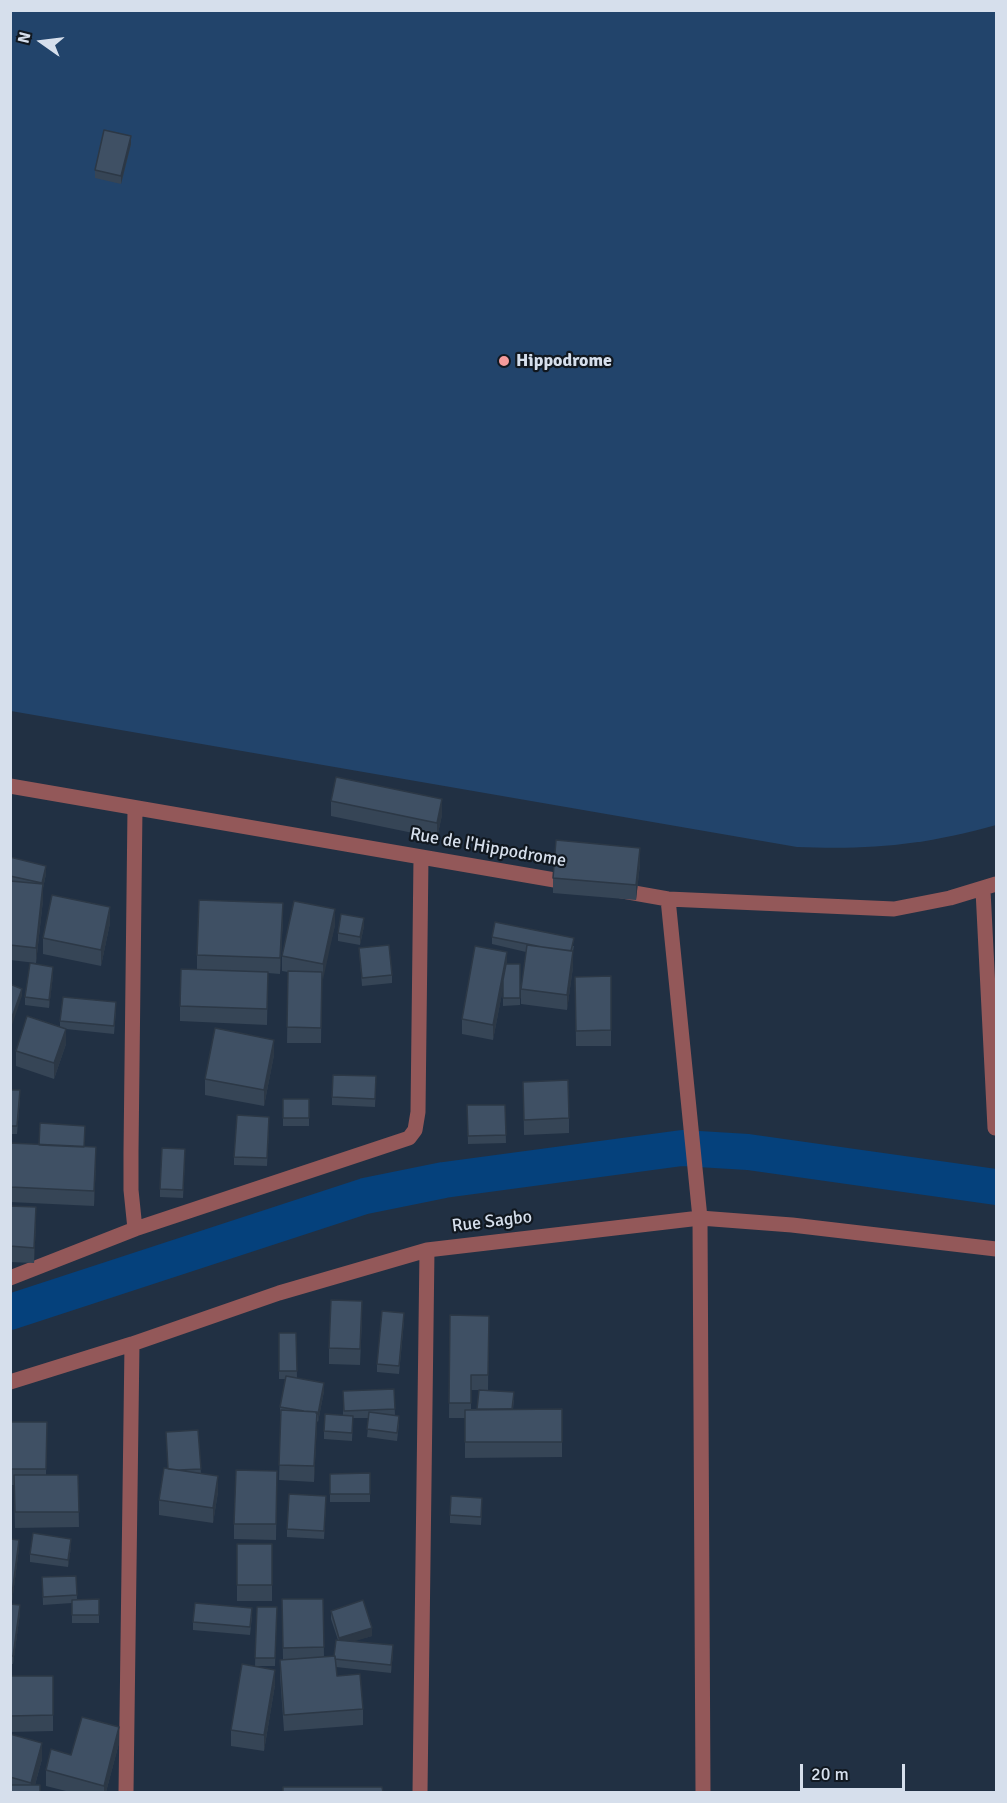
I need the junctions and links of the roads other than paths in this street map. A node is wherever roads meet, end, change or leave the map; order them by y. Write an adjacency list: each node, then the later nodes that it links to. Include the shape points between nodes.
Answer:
1 (10, 786): 2 (street, Rue de l'Hippodrome)
2 (135, 808): 3 (street, Rue de l'Hippodrome); 8 (street, via 131,1190)
3 (421, 857): 5 (street, Rue de l'Hippodrome); 8 (street, via 418,1112 410,1138)
4 (990, 887): 5 (street, Rue de l'Hippodrome, via 894,909); 6 (street)
5 (668, 899): 7 (street)
6 (995, 1128)
7 (700, 1218): 9 (street, Rue Sagbo); 10 (street, Rue Sagbo); 16 (street)
8 (135, 1229): 11 (street)
9 (996, 1249)
10 (428, 1250): 12 (street, Rue Sagbo, via 279,1293); 15 (street)
11 (10, 1278)
12 (132, 1344): 13 (street, Rue Sagbo); 14 (street)
13 (10, 1382)
14 (126, 1792)
15 (420, 1792)
16 (702, 1792)

